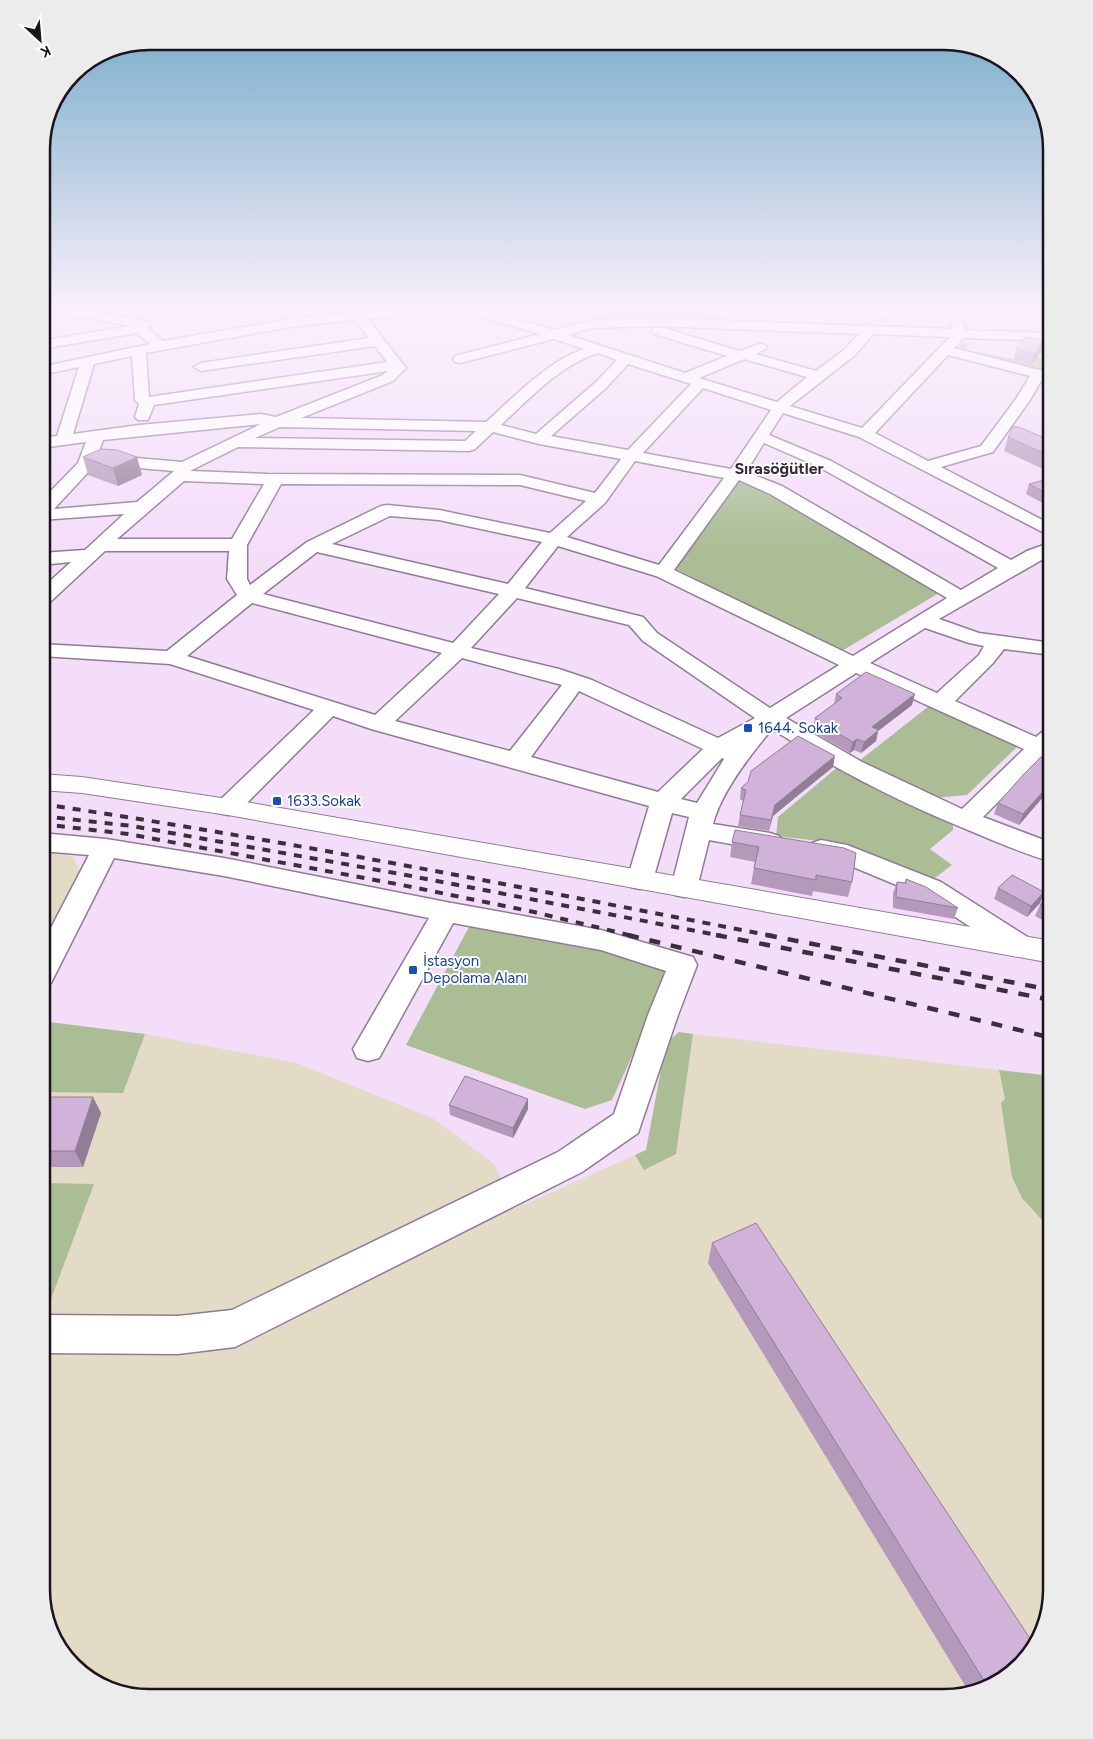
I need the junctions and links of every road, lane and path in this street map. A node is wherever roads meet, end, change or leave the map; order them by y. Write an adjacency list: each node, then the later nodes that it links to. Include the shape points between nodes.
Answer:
1 (80, 387): 25 (street)
2 (141, 387): 14 (street, via 142,400)
3 (205, 387): 13 (street)
4 (246, 387): 13 (street)
5 (365, 387): 16 (street)
6 (536, 387): 17 (street)
7 (590, 387): 24 (street)
8 (696, 387): 28 (street)
9 (714, 387): 15 (street)
10 (804, 387): 15 (street)
11 (910, 387): 20 (street)
12 (1035, 387): 19 (street)
13 (206, 393): 14 (street)
14 (147, 402): 18 (street)
15 (780, 406): 20 (street); 23 (street)
16 (277, 422): 17 (street); 18 (street, via 261,419); 27 (street)
17 (491, 427): 24 (street); 27 (street, via 469,446)
18 (139, 430): 22 (street)
19 (998, 433): 21 (street); 30 (street, via 987,449)
20 (865, 434): 30 (street)
21 (1018, 435)
22 (96, 436): 25 (street); 29 (street)
23 (760, 437): 32 (street); 45 (street, via 825,464)
24 (540, 439): 28 (street)
25 (63, 441): 26 (street)
26 (50, 442)
27 (234, 443): 31 (street)
28 (630, 456): 32 (street); 34 (street)
29 (89, 460): 31 (street, via 125,461); 35 (street)
30 (928, 466): 38 (street)
31 (182, 472): 33 (street); 36 (street)
32 (735, 475): 46 (street); 50 (street, via 748,477 776,490)
33 (275, 479): 34 (street, via 520,480); 40 (street)
34 (599, 499): 39 (street)
35 (50, 504)
36 (142, 506): 37 (street); 42 (street)
37 (50, 513)
38 (1043, 527)
39 (554, 539): 41 (street, via 439,515 387,510); 46 (street); 47 (street)
40 (238, 544): 42 (street); 49 (street, via 237,579)
41 (314, 546): 47 (street); 49 (street)
42 (96, 550): 44 (street); 48 (street)
43 (1043, 552): 45 (street)
44 (50, 558)
45 (1012, 568): 50 (street)
46 (663, 572): 59 (street)
47 (512, 591): 57 (street); 63 (street, via 636,622 650,638)
48 (50, 592)
49 (248, 596): 57 (street); 58 (street)
50 (961, 598): 51 (street)
51 (923, 620): 52 (street, via 976,639); 59 (street)
52 (998, 642): 54 (street); 61 (street, via 986,659)
53 (1043, 645): 54 (street)
54 (1026, 646): 55 (street)
55 (1043, 648)
56 (50, 651): 58 (street)
57 (457, 651): 60 (street); 64 (street)
58 (172, 658): 62 (street)
59 (854, 664): 61 (street); 63 (street)
60 (575, 682): 67 (street); 68 (street)
61 (940, 703): 65 (street)
62 (329, 707): 64 (street); 71 (street)
63 (768, 719): 67 (street); 72 (street, via 884,783)
64 (379, 724): 68 (street)
65 (1043, 743)
66 (1043, 750): 72 (street)
67 (728, 752): 70 (street); 73 (street)
68 (516, 760): 70 (street)
69 (50, 783): 71 (main road)
70 (664, 802): 73 (street); 77 (street)
71 (228, 807): 77 (main road)
72 (965, 820): 76 (street)
73 (701, 822): 78 (street); 80 (street, via 795,845 838,851 932,889)
74 (50, 843): 75 (street)
75 (106, 848): 79 (street, via 224,867); 82 (street)
76 (1043, 850)
77 (640, 880): 78 (main road)
78 (684, 888): 80 (main road)
79 (446, 912): 83 (street); 84 (street, via 601,940 683,965 627,1123 570,1162 235,1328 178,1335)
80 (1019, 946): 81 (main road)
81 (1043, 950)
82 (50, 957)
83 (368, 1049)
84 (50, 1334)

